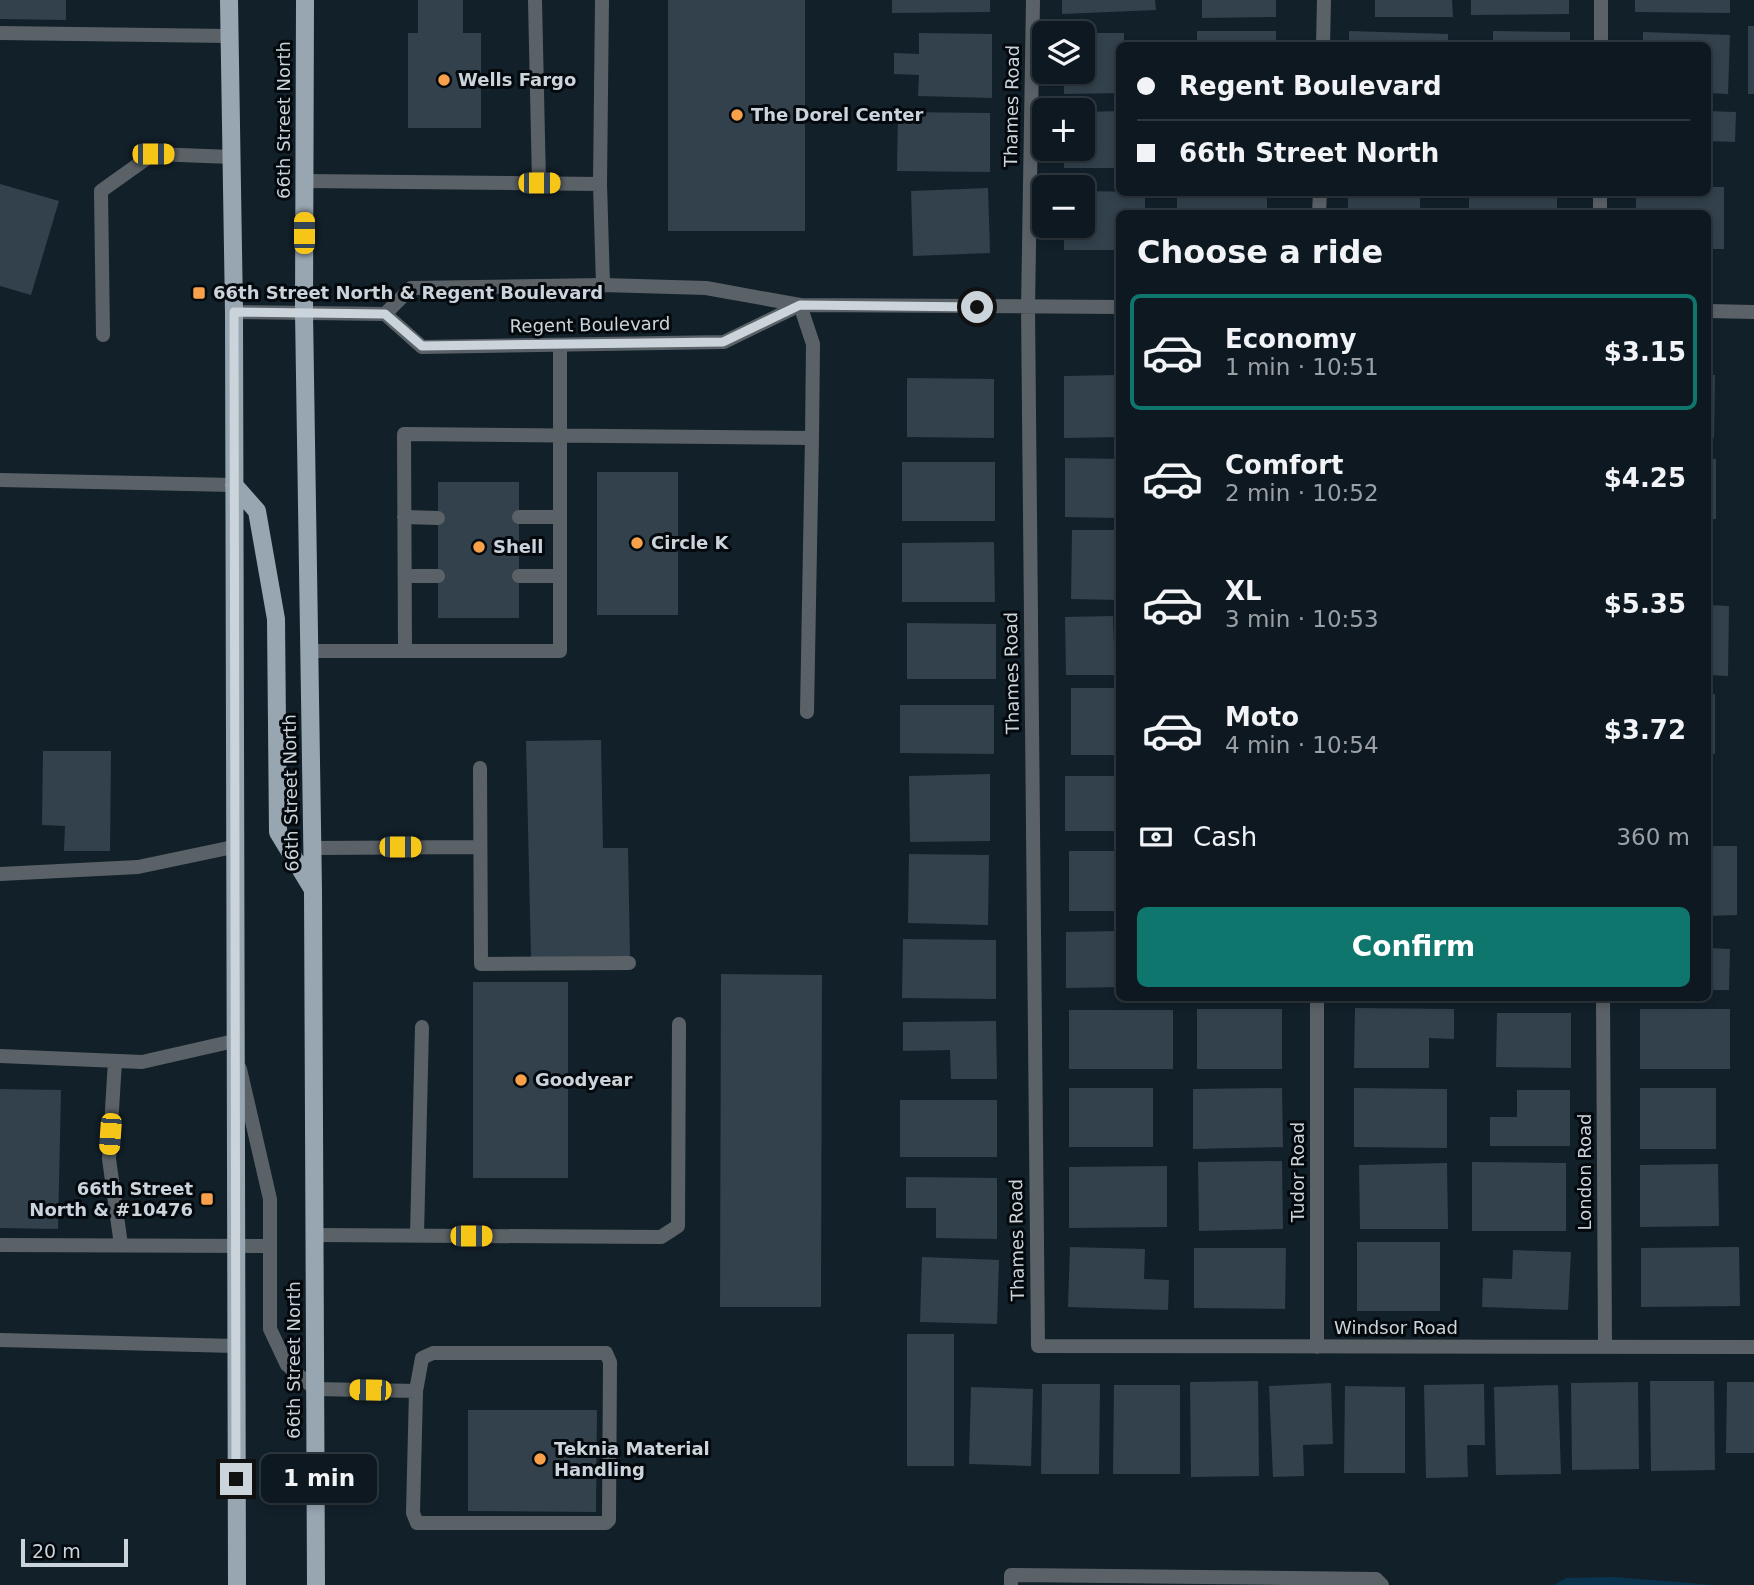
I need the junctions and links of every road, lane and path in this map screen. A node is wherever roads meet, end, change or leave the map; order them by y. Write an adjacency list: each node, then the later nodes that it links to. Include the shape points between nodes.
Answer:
1 (229, 0): 9 (main road)
2 (305, 0): 13 (main road, 66th Street North)
3 (535, 0): 14 (street)
4 (602, 0): 15 (street)
5 (1033, 0): 19 (street, Thames Road)
6 (1324, 0): 10 (street)
7 (1601, 0): 11 (street)
8 (0, 33): 9 (street)
9 (229, 36): 12 (main road)
10 (1323, 42)
11 (1601, 42)
12 (232, 157): 21 (main road); 25 (street, via 153,154 102,191)
13 (304, 181): 14 (street); 22 (main road, 66th Street North)
14 (539, 183): 15 (street)
15 (600, 184): 16 (street)
16 (603, 285): 17 (street, Regent Boulevard, via 706,288); 24 (street, Regent Boulevard, via 411,288)
17 (800, 305): 19 (street, Regent Boulevard); 26 (street, Regent Boulevard, via 723,342); 28 (street, via 813,344)
18 (1116, 307): 19 (street, Regent Boulevard)
19 (1028, 308): 64 (street, Thames Road)
20 (1711, 311): 23 (street)
21 (234, 312): 22 (street); 30 (main road)
22 (304, 312): 24 (street); 39 (main road, 66th Street North)
23 (1754, 312)
24 (385, 314): 26 (street, Regent Boulevard, via 422,346)
25 (103, 335)
26 (560, 345): 27 (street)
27 (560, 433): 28 (street); 31 (street, via 404,434); 33 (street)
28 (812, 438): 41 (street)
29 (0, 480): 30 (street)
30 (234, 485): 43 (main road); 47 (main road, via 257,511 276,619 278,832)
31 (404, 517): 34 (street); 35 (street)
32 (520, 517): 33 (street)
33 (560, 517): 38 (street)
34 (438, 518)
35 (405, 576): 36 (street); 40 (street)
36 (438, 576)
37 (520, 576): 38 (street)
38 (560, 576): 40 (street, via 560,651)
39 (310, 650): 40 (street); 45 (main road, 66th Street North)
40 (405, 650)
41 (807, 712)
42 (480, 768): 44 (street)
43 (233, 847): 46 (street, via 138,866); 53 (main road)
44 (480, 847): 45 (street); 48 (street, via 481,964)
45 (313, 848): 47 (main road, 66th Street North)
46 (0, 874)
47 (313, 890): 56 (main road, 66th Street North)
48 (629, 963)
49 (1317, 1001): 67 (street, Tudor Road)
50 (1603, 1001): 65 (street, London Road)
51 (679, 1024): 57 (street, via 678,1226 661,1237)
52 (422, 1027): 57 (street)
53 (234, 1041): 55 (street, via 142,1062); 60 (main road); 61 (street, via 270,1199)
54 (0, 1056): 55 (street)
55 (115, 1061): 59 (street, via 109,1159)
56 (315, 1235): 57 (street); 68 (main road, 66th Street North)
57 (417, 1235)
58 (0, 1245): 59 (street)
59 (121, 1245): 60 (street)
60 (235, 1245): 61 (street); 63 (main road)
61 (268, 1246): 68 (street, via 270,1329 287,1365)
62 (0, 1340): 63 (street)
63 (235, 1346): 70 (main road)
64 (1038, 1346): 67 (street, Windsor Road)
65 (1605, 1346): 66 (street, Windsor Road); 67 (street, Windsor Road)
66 (1754, 1347)
67 (1317, 1348)
68 (316, 1389): 69 (street); 71 (main road, 66th Street North)
69 (416, 1391): 69 (street, via 422,1358 433,1353 606,1353 610,1362 609,1520 417,1523 413,1513)
70 (237, 1585)
71 (316, 1585)
72 (1011, 1585): 73 (street, via 1012,1575 1376,1579)
73 (1382, 1585)

